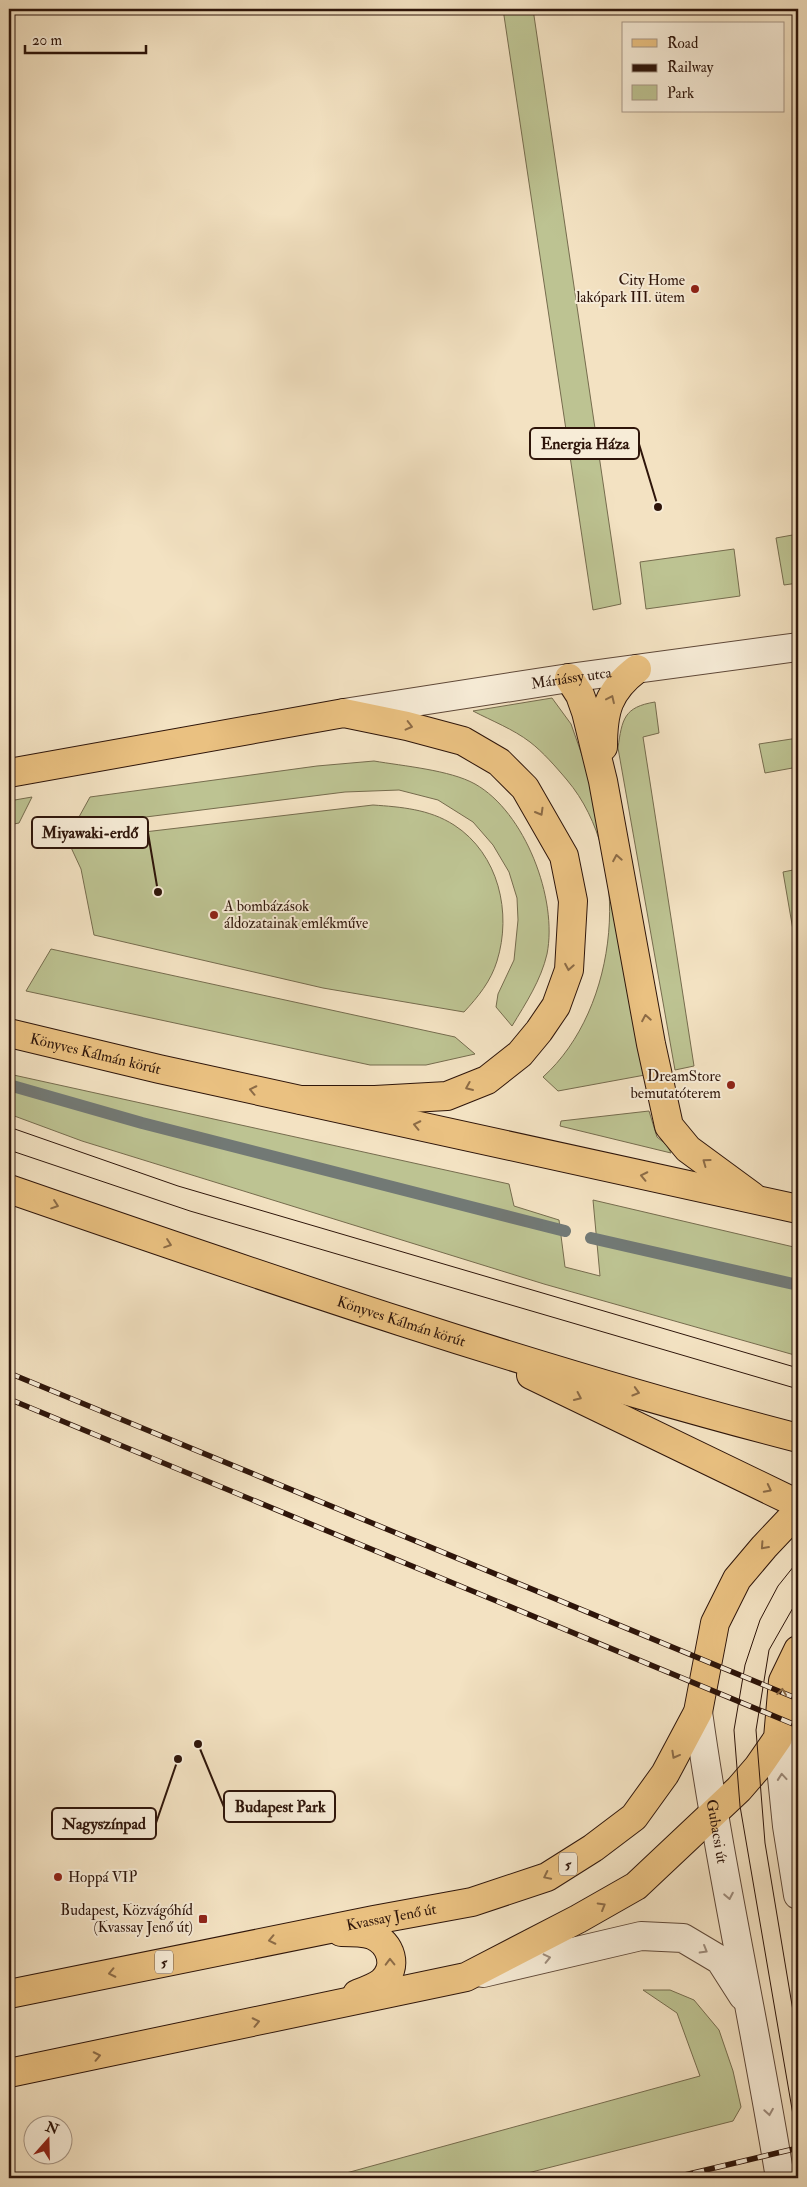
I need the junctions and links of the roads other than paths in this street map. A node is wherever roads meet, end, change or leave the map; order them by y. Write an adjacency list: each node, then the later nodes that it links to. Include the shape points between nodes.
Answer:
1 (798, 647): 2 (street, Máriássy utca)
2 (637, 669): 3 (street, Máriássy utca); 6 (main road, one-way to 2, via 606,711 620,681)
3 (570, 678): 4 (street, Máriássy utca); 6 (main road, via 586,712)
4 (344, 713): 5 (main road); 8 (main road, one-way to 8, via 463,742 499,762 526,788 564,856 573,901 569,970 556,1006 539,1031 520,1054 487,1080 448,1096)
5 (9, 773)
6 (603, 781): 10 (main road, one-way to 6, via 688,1149 669,1126)
7 (9, 1033): 8 (main road, Könyves Kálmán körút, one-way to 7)
8 (301, 1100): 10 (main road, Könyves Kálmán körút, one-way to 8)
9 (9, 1189): 12 (main road, Könyves Kálmán körút, one-way to 12, via 295,1288)
10 (760, 1201): 11 (main road, Könyves Kálmán körút)
11 (798, 1209)
12 (455, 1339): 13 (main road, Könyves Kálmán körút, one-way to 13); 14 (main road, one-way to 14)
13 (798, 1438)
14 (798, 1504)
15 (798, 1511): 17 (main road, Gubacsi út / 5, one-way to 17, via 736,1579 715,1623)
16 (798, 1650): 18 (main road, one-way to 16, via 783,1681)
17 (698, 1712): 19 (street, Gubacsi út); 21 (main road, Kvassay Jenő út / 5, one-way to 21, via 665,1774 634,1817 593,1848 546,1877 472,1902)
18 (778, 1738): 19 (main road, via 739,1789); 20 (street, one-way to 18, via 786,1826)
19 (713, 1814): 22 (main road, one-way to 19, via 578,1920 636,1886); 25 (street, Gubacsi út, one-way to 25)
20 (798, 1895)
21 (319, 1931): 23 (main road, Kvassay Jenő út / 5, one-way to 23); 24 (main road, one-way to 21, via 382,1982 390,1970 392,1955 384,1942 371,1935)
22 (466, 1977): 24 (main road); 25 (street, one-way to 25, via 641,1936 683,1938 720,1960 743,1996)
23 (9, 1994)
24 (327, 2007): 26 (main road, one-way to 24)
25 (762, 2064): 27 (street, Gubacsi út, one-way to 27)
26 (9, 2073)
27 (780, 2178)

